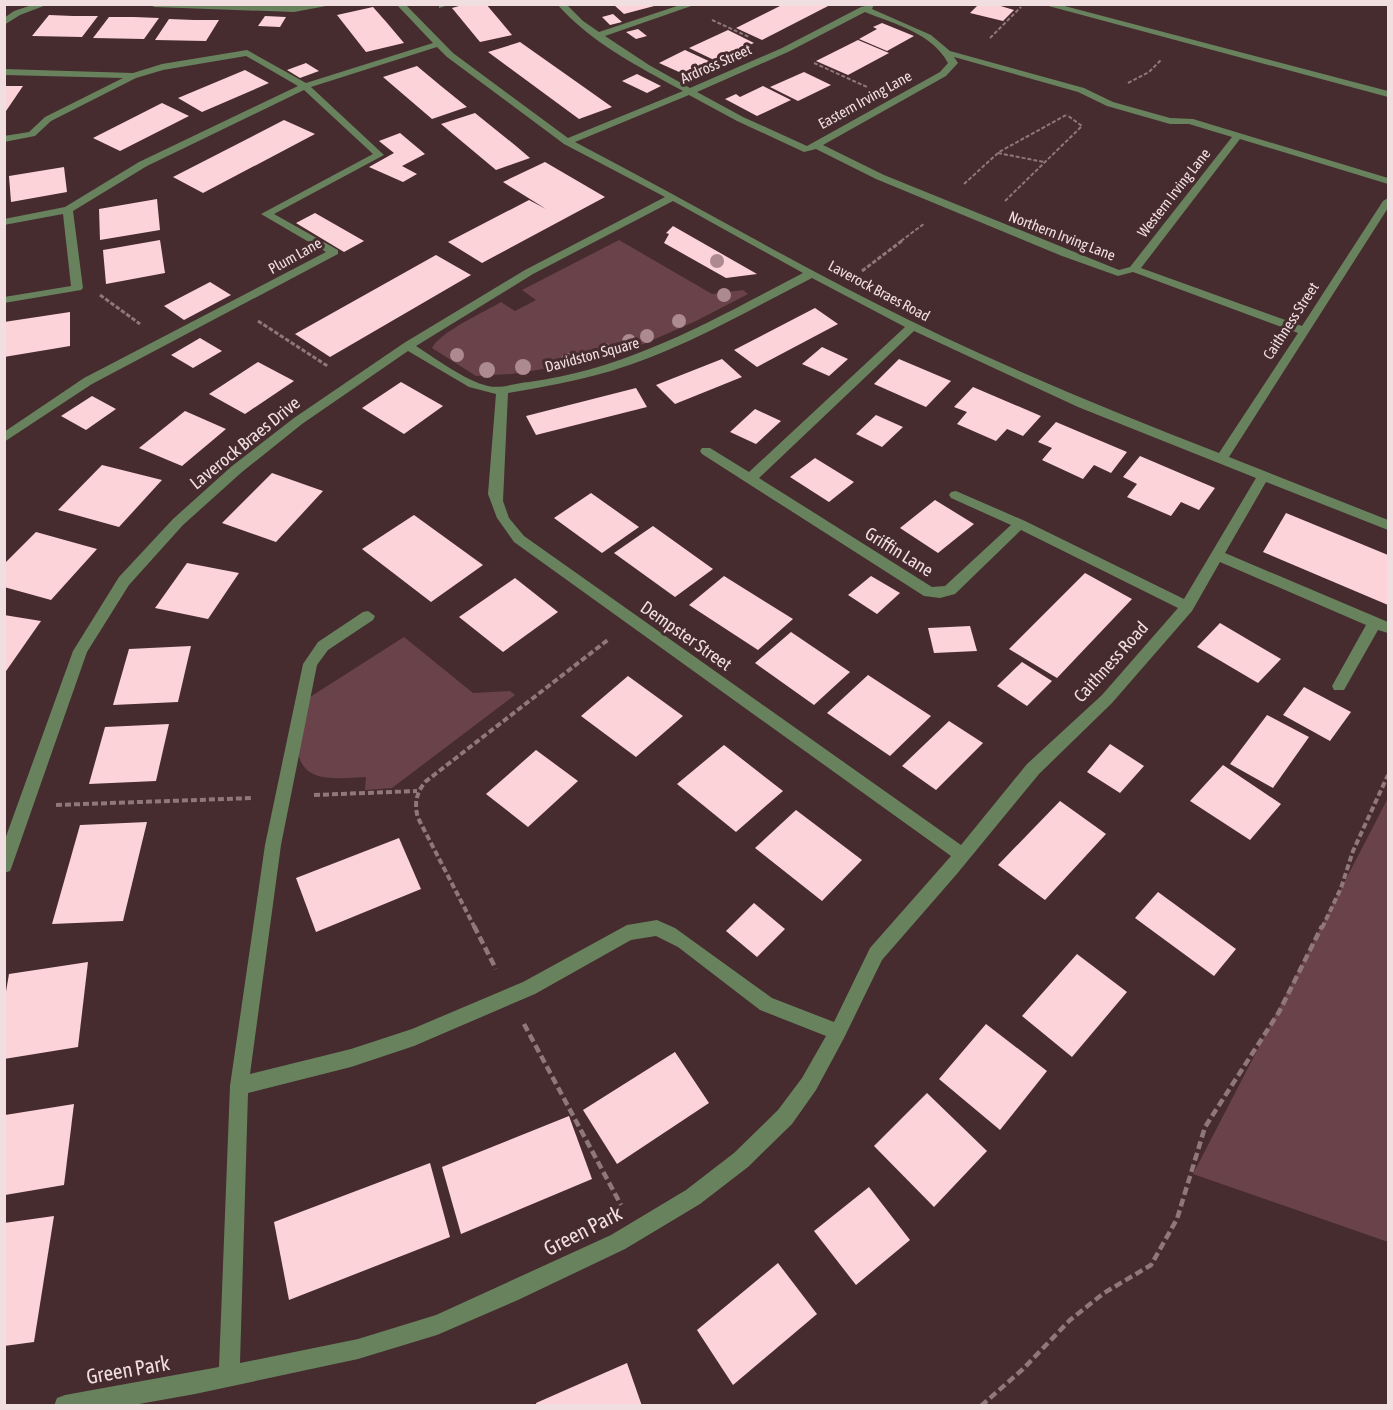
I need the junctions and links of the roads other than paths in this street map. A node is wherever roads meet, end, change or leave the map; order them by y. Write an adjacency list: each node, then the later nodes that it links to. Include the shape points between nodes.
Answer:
1 (45, 4): 9 (street)
2 (154, 4): 3 (street, via 294,9)
3 (333, 4)
4 (400, 4): 11 (street, Laverock Braes Road)
5 (561, 4): 10 (street)
6 (693, 4): 10 (street)
7 (1045, 4): 17 (street)
8 (869, 6): 12 (street, via 937,41); 16 (street, Ardross Street, via 785,50)
9 (4, 23)
10 (598, 35): 16 (street)
11 (439, 44): 15 (street); 20 (street, Laverock Braes Road)
12 (949, 53): 18 (street, via 1081,90 1110,105 1170,121 1190,121); 21 (street, Eastern Irving Lane, via 953,63 944,74)
13 (4, 72): 14 (street)
14 (133, 76): 15 (street, via 162,67 247,53); 19 (street, via 48,119 32,134)
15 (305, 86): 25 (street, via 143,164); 34 (street, Plum Lane, via 379,155 266,214 334,252 88,381)
16 (691, 91): 20 (street, Ardross Street); 21 (street, Eastern Irving Lane, via 807,150)
17 (1389, 94)
18 (1238, 136): 22 (street); 27 (street, Western Irving Lane)
19 (4, 139)
20 (567, 142): 23 (street, Laverock Braes Road)
21 (816, 145): 27 (street, Northern Irving Lane, via 947,206 1118,273)
22 (1389, 181)
23 (673, 197): 28 (street, Laverock Braes Road); 32 (street, Laverock Braes Drive, via 529,272)
24 (1389, 201): 31 (street, Caithness Street)
25 (68, 210): 26 (street); 29 (street, via 77,288)
26 (4, 222)
27 (1134, 269): 31 (street, Northern Irving Lane)
28 (812, 273): 30 (street, Laverock Braes Road); 33 (street, Davidston Square, via 690,337 622,366)
29 (4, 300)
30 (912, 327): 36 (street, Laverock Braes Road, via 1082,404); 38 (street)
31 (1305, 331): 36 (street, Caithness Street)
32 (408, 346): 33 (street, Davidston Square, via 486,391); 48 (street, Laverock Braes Drive, via 237,469 178,522 124,581 80,651)
33 (502, 389): 47 (street, Dempster Street, via 495,494 506,525 535,552)
34 (4, 438)
35 (706, 451): 38 (street, Griffin Lane)
36 (1222, 459): 37 (street, Laverock Braes Road)
37 (1263, 476): 41 (street, Laverock Braes Road); 42 (street, Caithness Road)
38 (750, 479): 40 (street, Griffin Lane, via 928,592 950,590)
39 (956, 495): 40 (street)
40 (1020, 525): 43 (street)
41 (1389, 525)
42 (1218, 555): 43 (street, Caithness Road); 45 (street)
43 (1187, 607): 47 (street, Caithness Road, via 1107,699 1033,769)
44 (368, 616): 50 (street, via 324,646 310,664 273,845)
45 (1382, 625): 46 (street)
46 (1339, 686)
47 (961, 854): 49 (street, Green Park, via 876,954)
48 (4, 866)
49 (838, 1032): 50 (street, via 766,1004 684,942 657,928 643,928 510,997 387,1046); 51 (street, Green Park, via 785,1117 741,1160 693,1197 635,1232 437,1325 358,1349)
50 (239, 1086): 51 (street)
51 (229, 1375): 52 (street, Green Park)
52 (65, 1406)

